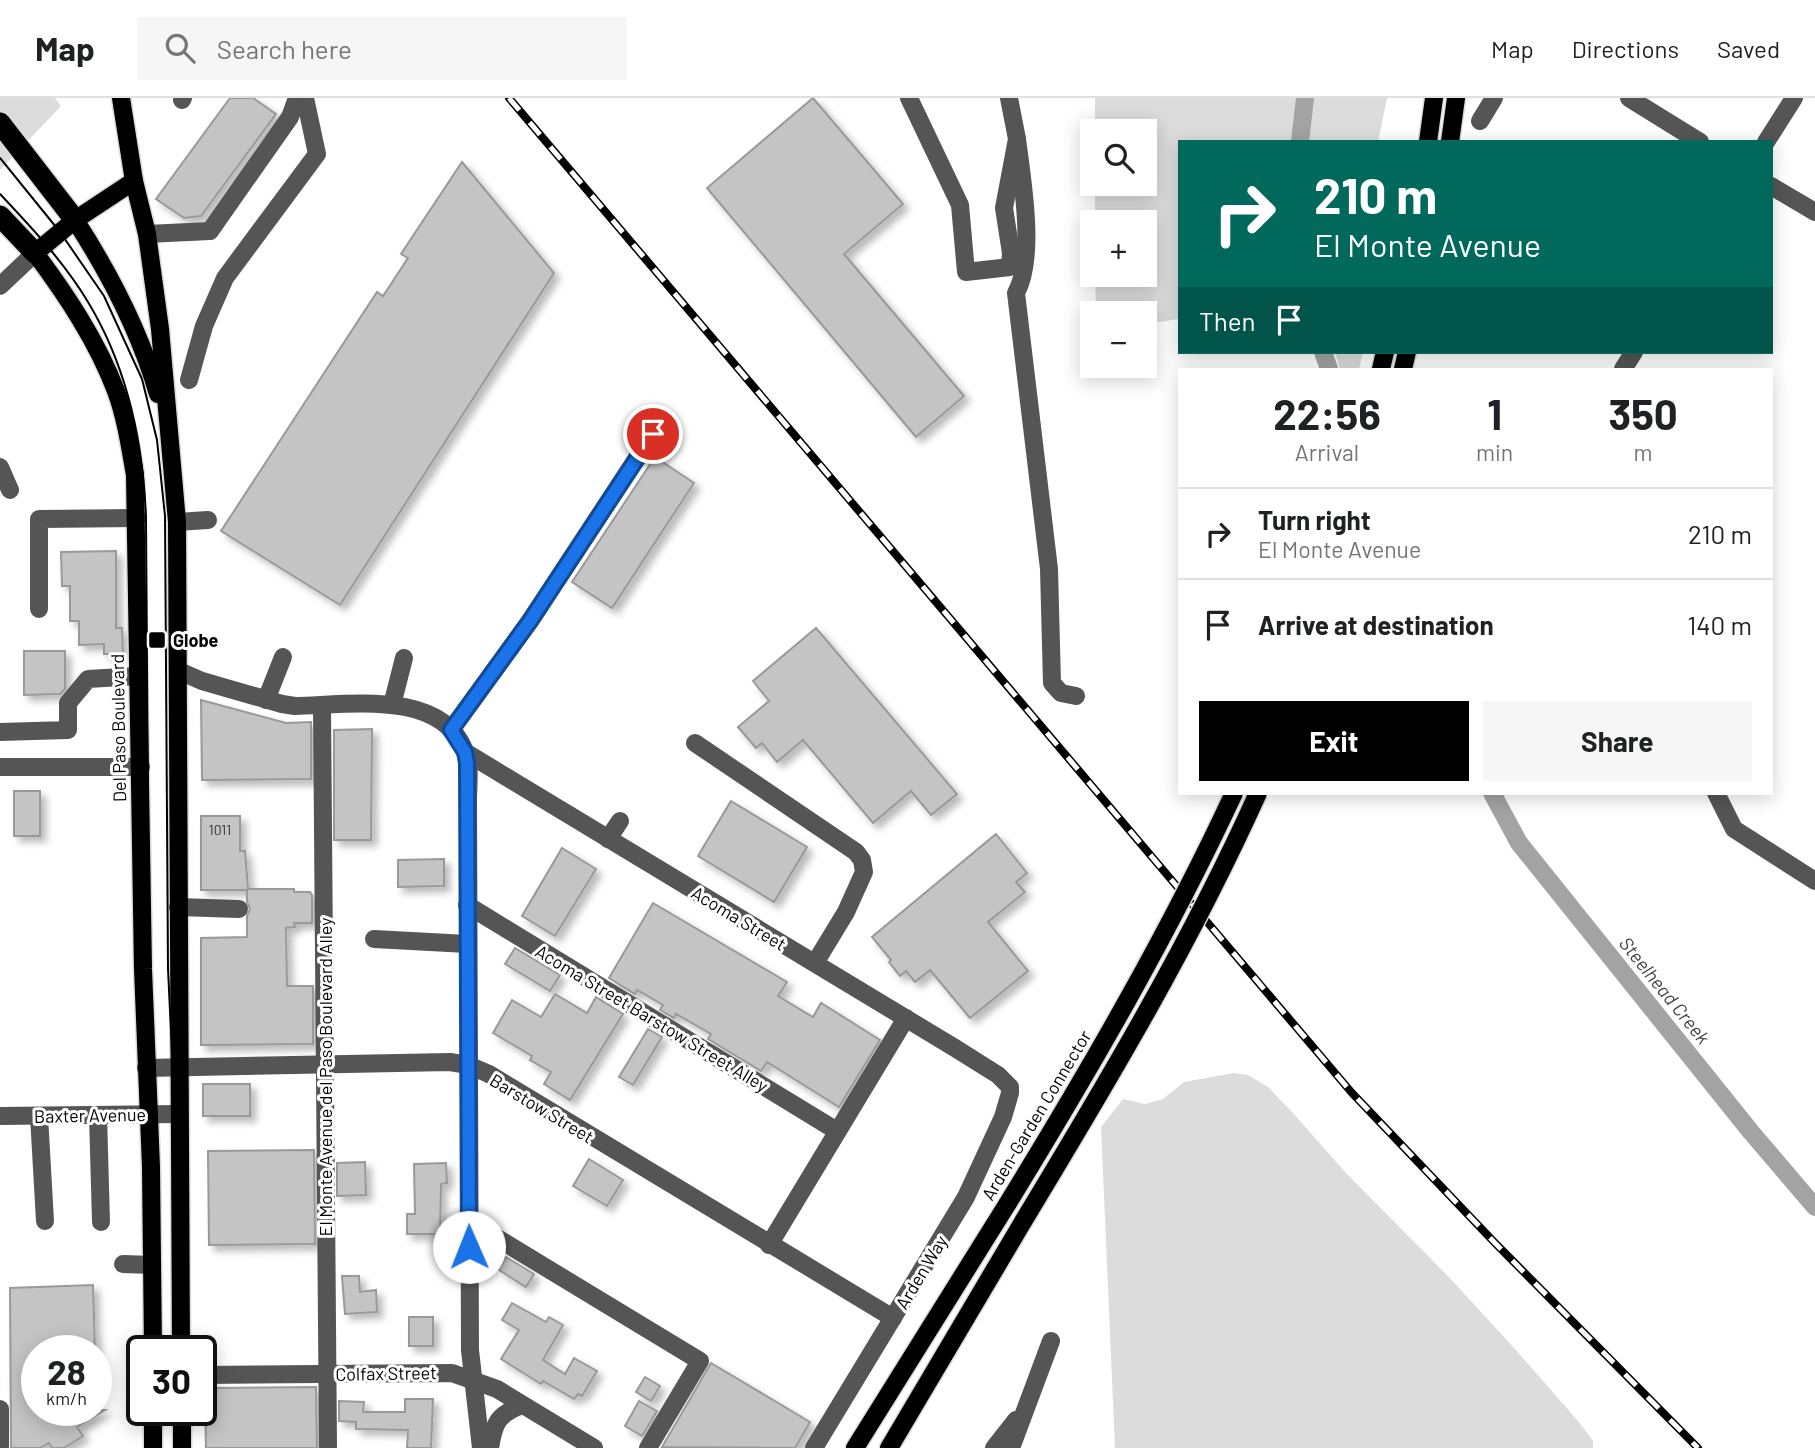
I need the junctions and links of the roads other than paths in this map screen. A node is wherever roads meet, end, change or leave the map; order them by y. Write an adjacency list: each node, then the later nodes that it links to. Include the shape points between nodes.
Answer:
1 (121, 98): 18 (main road)
2 (297, 98): 23 (street, via 290,117 210,231)
3 (305, 98): 27 (street, via 317,154 225,278 204,326)
4 (909, 98): 13 (street, via 960,205 966,272 1010,267 1004,208)
5 (1009, 98): 13 (street)
6 (1434, 98): 14 (main road)
7 (1456, 98): 15 (main road)
8 (1494, 98): 11 (street)
9 (1629, 98): 16 (street)
10 (1794, 98): 17 (street)
11 (1480, 121)
12 (0, 123): 22 (highway)
13 (1017, 139): 40 (street, via 1026,223 1025,262 1016,293 1049,569 1052,683 1061,693)
14 (1428, 140)
15 (1450, 140)
16 (1697, 140)
17 (1767, 140)
18 (134, 181): 22 (main road); 23 (main road)
19 (1773, 187): 20 (street)
20 (1815, 212)
21 (0, 216): 24 (highway)
22 (75, 220): 24 (main road); 28 (main road, via 140,341)
23 (146, 234): 28 (main road)
24 (35, 253): 25 (street); 32 (main road, Del Paso Boulevard, via 79,317 117,393 135,475)
25 (7, 267): 26 (street)
26 (0, 286)
27 (189, 380)
28 (167, 424): 34 (main road)
29 (653, 434): 44 (street, via 530,621)
30 (0, 467): 31 (street)
31 (10, 490)
32 (137, 518): 35 (street, via 39,519); 39 (main road, Del Paso Boulevard)
33 (208, 520): 34 (street)
34 (177, 522): 38 (main road)
35 (39, 609)
36 (283, 657): 41 (street)
37 (404, 658): 42 (street)
38 (179, 671): 41 (street); 57 (main road)
39 (138, 676): 45 (street, via 88,679 68,703 68,730); 49 (main road, Del Paso Boulevard)
40 (1076, 696)
41 (266, 700): 43 (street)
42 (392, 705): 43 (street); 44 (street, via 416,708)
43 (322, 706): 63 (street, El Monte Avenue del Paso Boulevard Alley)
44 (451, 730): 47 (street)
45 (0, 733)
46 (695, 743): 61 (street, via 862,860 864,872 846,912)
47 (465, 752): 54 (street, Acoma Street); 56 (street)
48 (0, 767): 49 (street)
49 (141, 767): 66 (main road, Del Paso Boulevard)
50 (1233, 795): 101 (main road, Arden-Garden Connector, bridge, via 1120,1017)
51 (1257, 795): 102 (main road, bridge, via 1172,968)
52 (1717, 795): 55 (street, via 1734,829)
53 (620, 821): 54 (street)
54 (608, 839): 61 (street, Acoma Street)
55 (1815, 881)
56 (467, 905): 60 (street); 73 (street, Acoma Street Barstow Street Alley)
57 (178, 907): 58 (street); 65 (main road)
58 (239, 909)
59 (374, 939): 60 (street)
60 (467, 944): 64 (street)
61 (815, 963): 62 (street, Acoma Street)
62 (906, 1018): 67 (street, Acoma Street, via 988,1068); 73 (street)
63 (325, 1064): 64 (street, Barstow Street); 65 (street, Barstow Street); 84 (street, El Monte Avenue del Paso Boulevard Alley)
64 (468, 1065): 75 (street); 77 (street, Barstow Street)
65 (179, 1068): 66 (street, Barstow Street); 69 (main road)
66 (146, 1069): 68 (main road, Del Paso Boulevard)
67 (1010, 1087): 80 (street, Arden Way, via 1003,1116 977,1175)
68 (148, 1114): 69 (street, Baxter Avenue); 71 (street, Baxter Avenue); 79 (main road, Del Paso Boulevard)
69 (179, 1114): 82 (main road)
70 (39, 1115): 71 (street, Baxter Avenue); 72 (street, Baxter Avenue); 74 (street)
71 (98, 1115): 76 (street)
72 (0, 1116)
73 (837, 1132): 77 (street)
74 (45, 1221)
75 (469, 1221): 86 (street); 99 (street, via 700,1361)
76 (101, 1222)
77 (769, 1245): 80 (street, Barstow Street)
78 (123, 1264): 79 (street)
79 (152, 1265): 81 (main road, Del Paso Boulevard)
80 (893, 1318): 100 (street, Arden Way)
81 (153, 1335)
82 (181, 1335)
83 (1051, 1341): 89 (street)
84 (327, 1374): 85 (street, Colfax Street); 86 (street, Colfax Street, via 437,1372); 95 (street, El Monte Avenue del Paso Boulevard Alley)
85 (217, 1375)
86 (473, 1379): 87 (street, Colfax Street); 96 (street)
87 (522, 1405): 97 (street, via 497,1420); 98 (street, Colfax Street)
88 (0, 1409): 92 (street)
89 (1024, 1409): 103 (street); 104 (street)
90 (153, 1426): 93 (main road)
91 (182, 1426): 94 (main road)
92 (0, 1448)
93 (153, 1448)
94 (182, 1448)
95 (328, 1448)
96 (481, 1448)
97 (490, 1448)
98 (594, 1448)
99 (648, 1448)
100 (814, 1448)
101 (855, 1448)
102 (889, 1448)
103 (994, 1448)
104 (1012, 1448)

